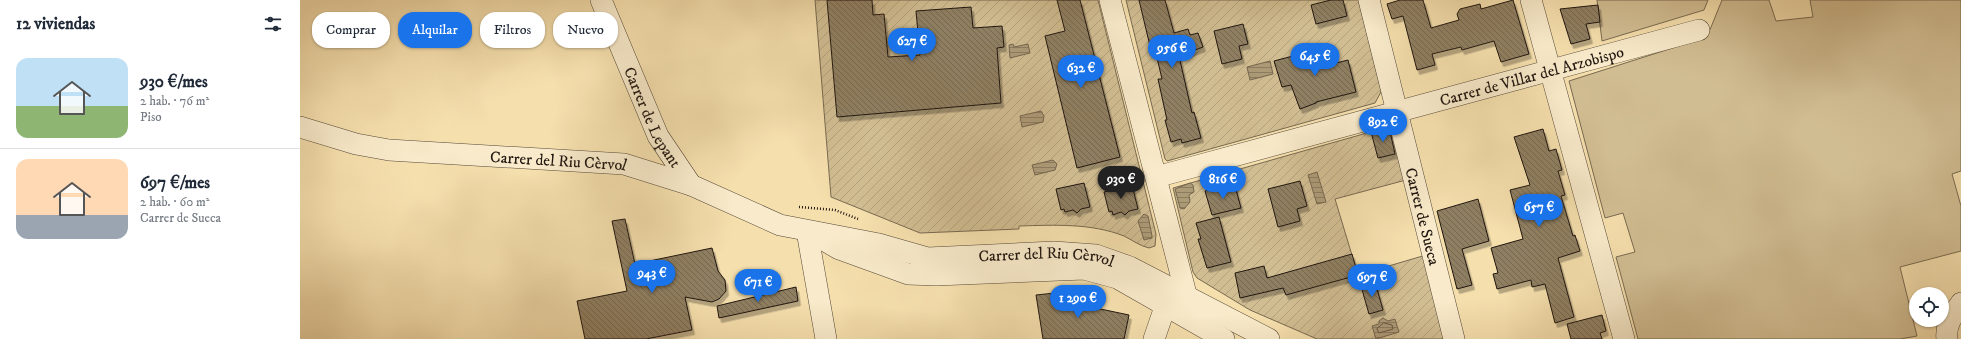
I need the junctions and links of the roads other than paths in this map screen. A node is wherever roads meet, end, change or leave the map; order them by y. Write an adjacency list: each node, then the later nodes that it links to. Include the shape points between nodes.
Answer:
1 (602, 0): 10 (street, Carrer de Lepant, via 658,136)
2 (1110, 0): 9 (street)
3 (1368, 0): 7 (street, Carrer de Sueca)
4 (1531, 0): 6 (street)
5 (1699, 30): 6 (street, Carrer de Villar del Arzobispo)
6 (1550, 70): 7 (street, Carrer de Villar del Arzobispo); 21 (street)
7 (1398, 112): 9 (street, Carrer de Villar del Arzobispo); 20 (street, Carrer de Sueca)
8 (300, 127): 10 (street, Carrer del Riu Cèrvol, via 356,144 389,150 624,164)
9 (1156, 177): 12 (street)
10 (691, 185): 11 (street, Carrer del Riu Cèrvol, via 780,225)
11 (807, 231): 12 (street, Carrer del Riu Cèrvol, via 879,244 928,258 1054,252 1096,255 1130,267); 14 (street, Carrer del Riu Cèrvol, via 839,249 908,274 1084,269 1117,278); 16 (street)
12 (1187, 298): 19 (street, Carrer del Riu Cèrvol)
13 (1961, 303): 15 (street, via 1949,320)
14 (1165, 307): 17 (street); 18 (street, Carrer del Riu Cèrvol)
15 (1943, 337)
16 (826, 339)
17 (1154, 339)
18 (1224, 339)
19 (1269, 339)
20 (1454, 339)
21 (1624, 339)

